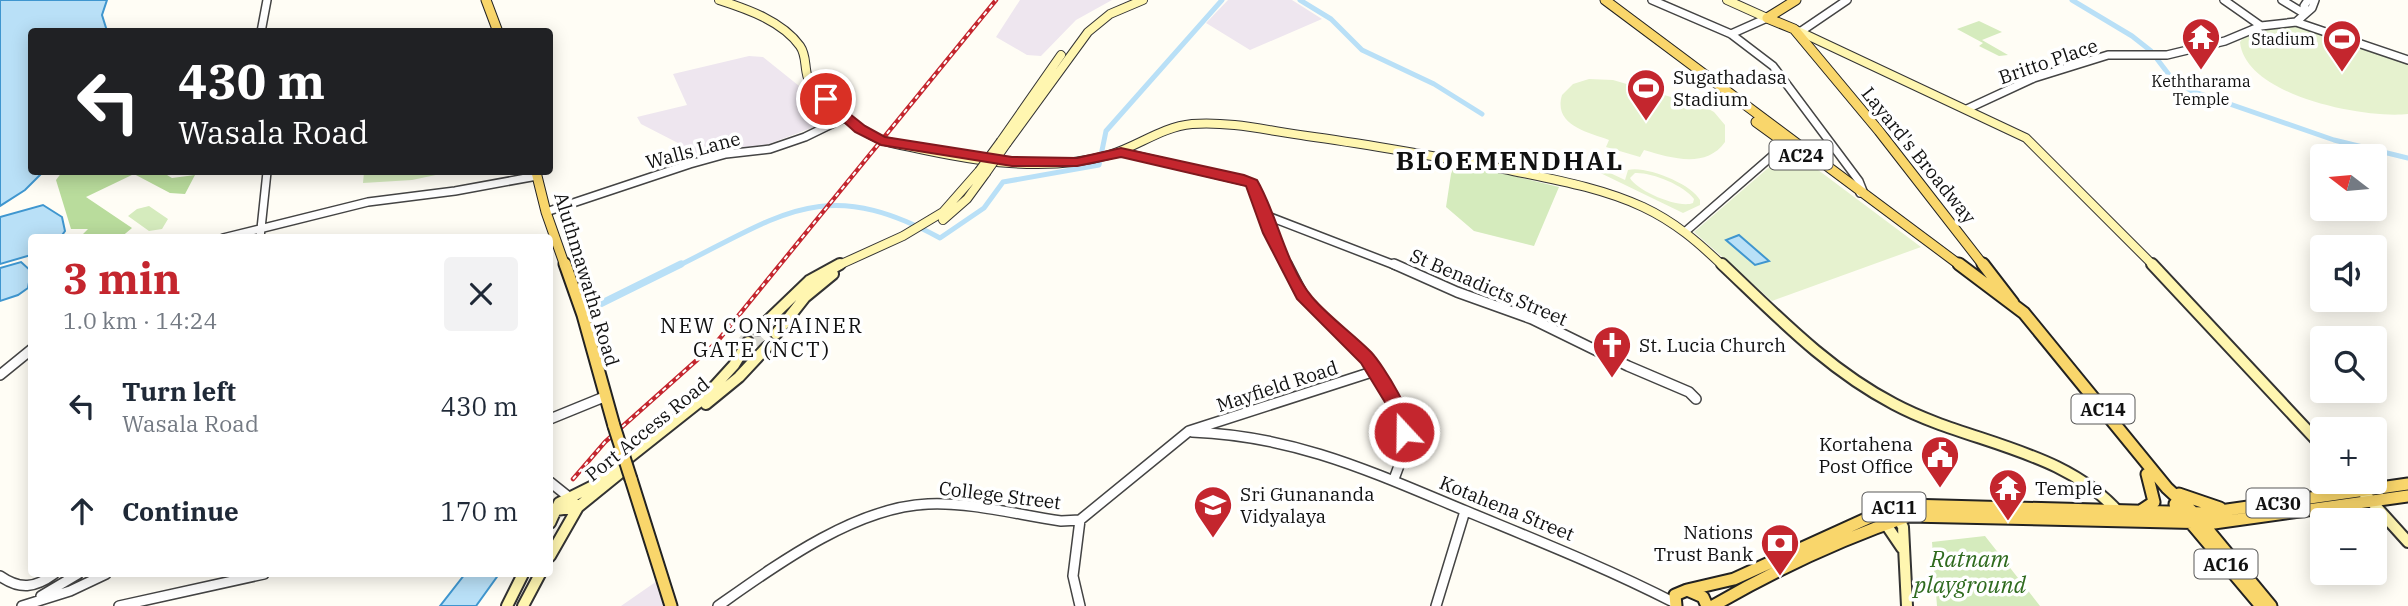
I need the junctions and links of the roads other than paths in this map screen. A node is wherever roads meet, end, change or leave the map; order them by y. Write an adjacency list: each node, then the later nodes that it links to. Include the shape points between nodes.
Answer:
1 (267, 0): 20 (street)
2 (486, 0): 21 (main road)
3 (719, 0): 26 (main road, via 754,13 796,42 811,84)
4 (1131, 0): 28 (main road, via 1105,11 1081,30 1043,78)
5 (1143, 0): 28 (main road, via 1110,14 1088,32)
6 (1595, 0): 27 (main road, AC24)
7 (1605, 0): 27 (main road, AC24)
8 (1653, 0): 23 (street)
9 (1727, 0): 17 (main road)
10 (1796, 0): 17 (main road)
11 (1847, 0): 22 (street)
12 (2224, 0): 19 (street)
13 (2282, 0): 16 (street)
14 (2308, 0): 16 (street)
15 (2315, 0): 16 (street)
16 (2305, 12): 18 (street)
17 (1767, 18): 22 (main road); 23 (street)
18 (2296, 22): 19 (street, Britto Place); 24 (street)
19 (2261, 26): 25 (street, Britto Place, via 2225,41 2161,55 2108,55 2034,78)
20 (262, 28)
21 (496, 28)
22 (1797, 30): 25 (main road); 42 (main road, Layard's Broadway, via 2006,290)
23 (1731, 34): 30 (street, via 1773,66)
24 (2408, 60)
25 (1967, 109): 51 (main road, via 2026,138 2074,183)
26 (846, 117): 29 (main road, via 881,141 1012,162 1090,160); 36 (street, Walls Lane, via 770,149 690,164)
27 (1787, 140): 31 (main road, AC24); 35 (main road, AC24); 39 (street)
28 (1004, 142): 43 (main road, bridge, via 958,208 832,274)
29 (1117, 153): 37 (street, via 1244,179 1255,187); 39 (main road, via 1161,130 1191,124 1372,144 1599,191 1638,204)
30 (1848, 170): 31 (main road); 35 (street)
31 (1835, 172): 35 (main road, AC24)
32 (267, 175): 38 (street)
33 (531, 175): 38 (street, via 368,202)
34 (536, 175): 36 (main road, Aluthmawatha Road)
35 (1861, 193): 42 (main road, AC24)
36 (547, 212): 47 (main road, Aluthmawatha Road, via 583,315)
37 (1265, 215): 45 (street, via 1305,299); 48 (street, St Benadicts Street, via 1532,320)
38 (261, 228): 40 (street); 41 (street)
39 (1686, 231): 67 (main road, via 1855,382 1923,418 2053,465 2104,495)
40 (238, 234)
41 (260, 234)
42 (2010, 307): 52 (main road, AC14); 57 (main road, AC14, via 2032,321)
43 (783, 314): 43 (main road, via 788,326 767,332)
44 (28, 353): 46 (street)
45 (1375, 371): 50 (street, Mayfield Road); 53 (street, via 1402,416 1406,447)
46 (0, 375)
47 (604, 397): 49 (street); 85 (main road, Aluthmawatha Road, bridge)
48 (1696, 399)
49 (553, 418)
50 (1189, 431): 53 (street, Kotahena Street, via 1259,437 1318,451); 70 (street, College Street)
51 (2310, 433)
52 (2147, 474): 65 (main road, via 2154,502); 68 (main road, AC14)
53 (1394, 479): 63 (street, Kotahena Street)
54 (2408, 484): 56 (main road, AC30)
55 (553, 485): 62 (street)
56 (2387, 485)
57 (2167, 488): 64 (main road, via 2193,501); 68 (main road, AC14)
58 (2315, 494): 64 (main road, AC30)
59 (2364, 494): 61 (main road)
60 (2408, 496): 61 (main road, AC30)
61 (2371, 501): 68 (main road, AC30, via 2270,517); 71 (main road)
62 (565, 503): 62 (main road, Port Access Road, via 664,432 704,398 757,345 740,377); 69 (main road); 72 (main road, Port Access Road)
63 (1465, 510): 80 (street, Kotahena Street); 88 (street)
64 (2230, 510): 68 (main road, AC30)
65 (2136, 511): 67 (main road, AC11); 68 (main road, AC11)
66 (1888, 516): 67 (main road, AC11, via 1917,505); 80 (main road, AC11); 89 (main road, AC11); 90 (main road, via 1903,548)
67 (2121, 516): 68 (main road, AC11)
68 (2192, 518): 91 (main road, AC16); 92 (main road, AC16)
69 (553, 519)
70 (1080, 520): 86 (street, College Street, via 928,504 895,509 778,564); 87 (street, via 1073,576)
71 (2408, 542)
72 (553, 545)
73 (0, 576): 74 (street, via 11,585 28,588)
74 (48, 577)
75 (73, 577): 81 (street)
76 (99, 577): 81 (street)
77 (250, 577): 82 (street)
78 (522, 577): 83 (main road)
79 (538, 577): 84 (main road)
80 (1679, 598): 89 (main road, via 1703,597)
81 (21, 606)
82 (119, 606)
83 (507, 606)
84 (523, 606)
85 (671, 606)
86 (718, 606)
87 (1080, 606)
88 (1436, 606)
89 (1710, 606)
90 (1907, 606)
91 (2261, 606)
92 (2271, 606)

